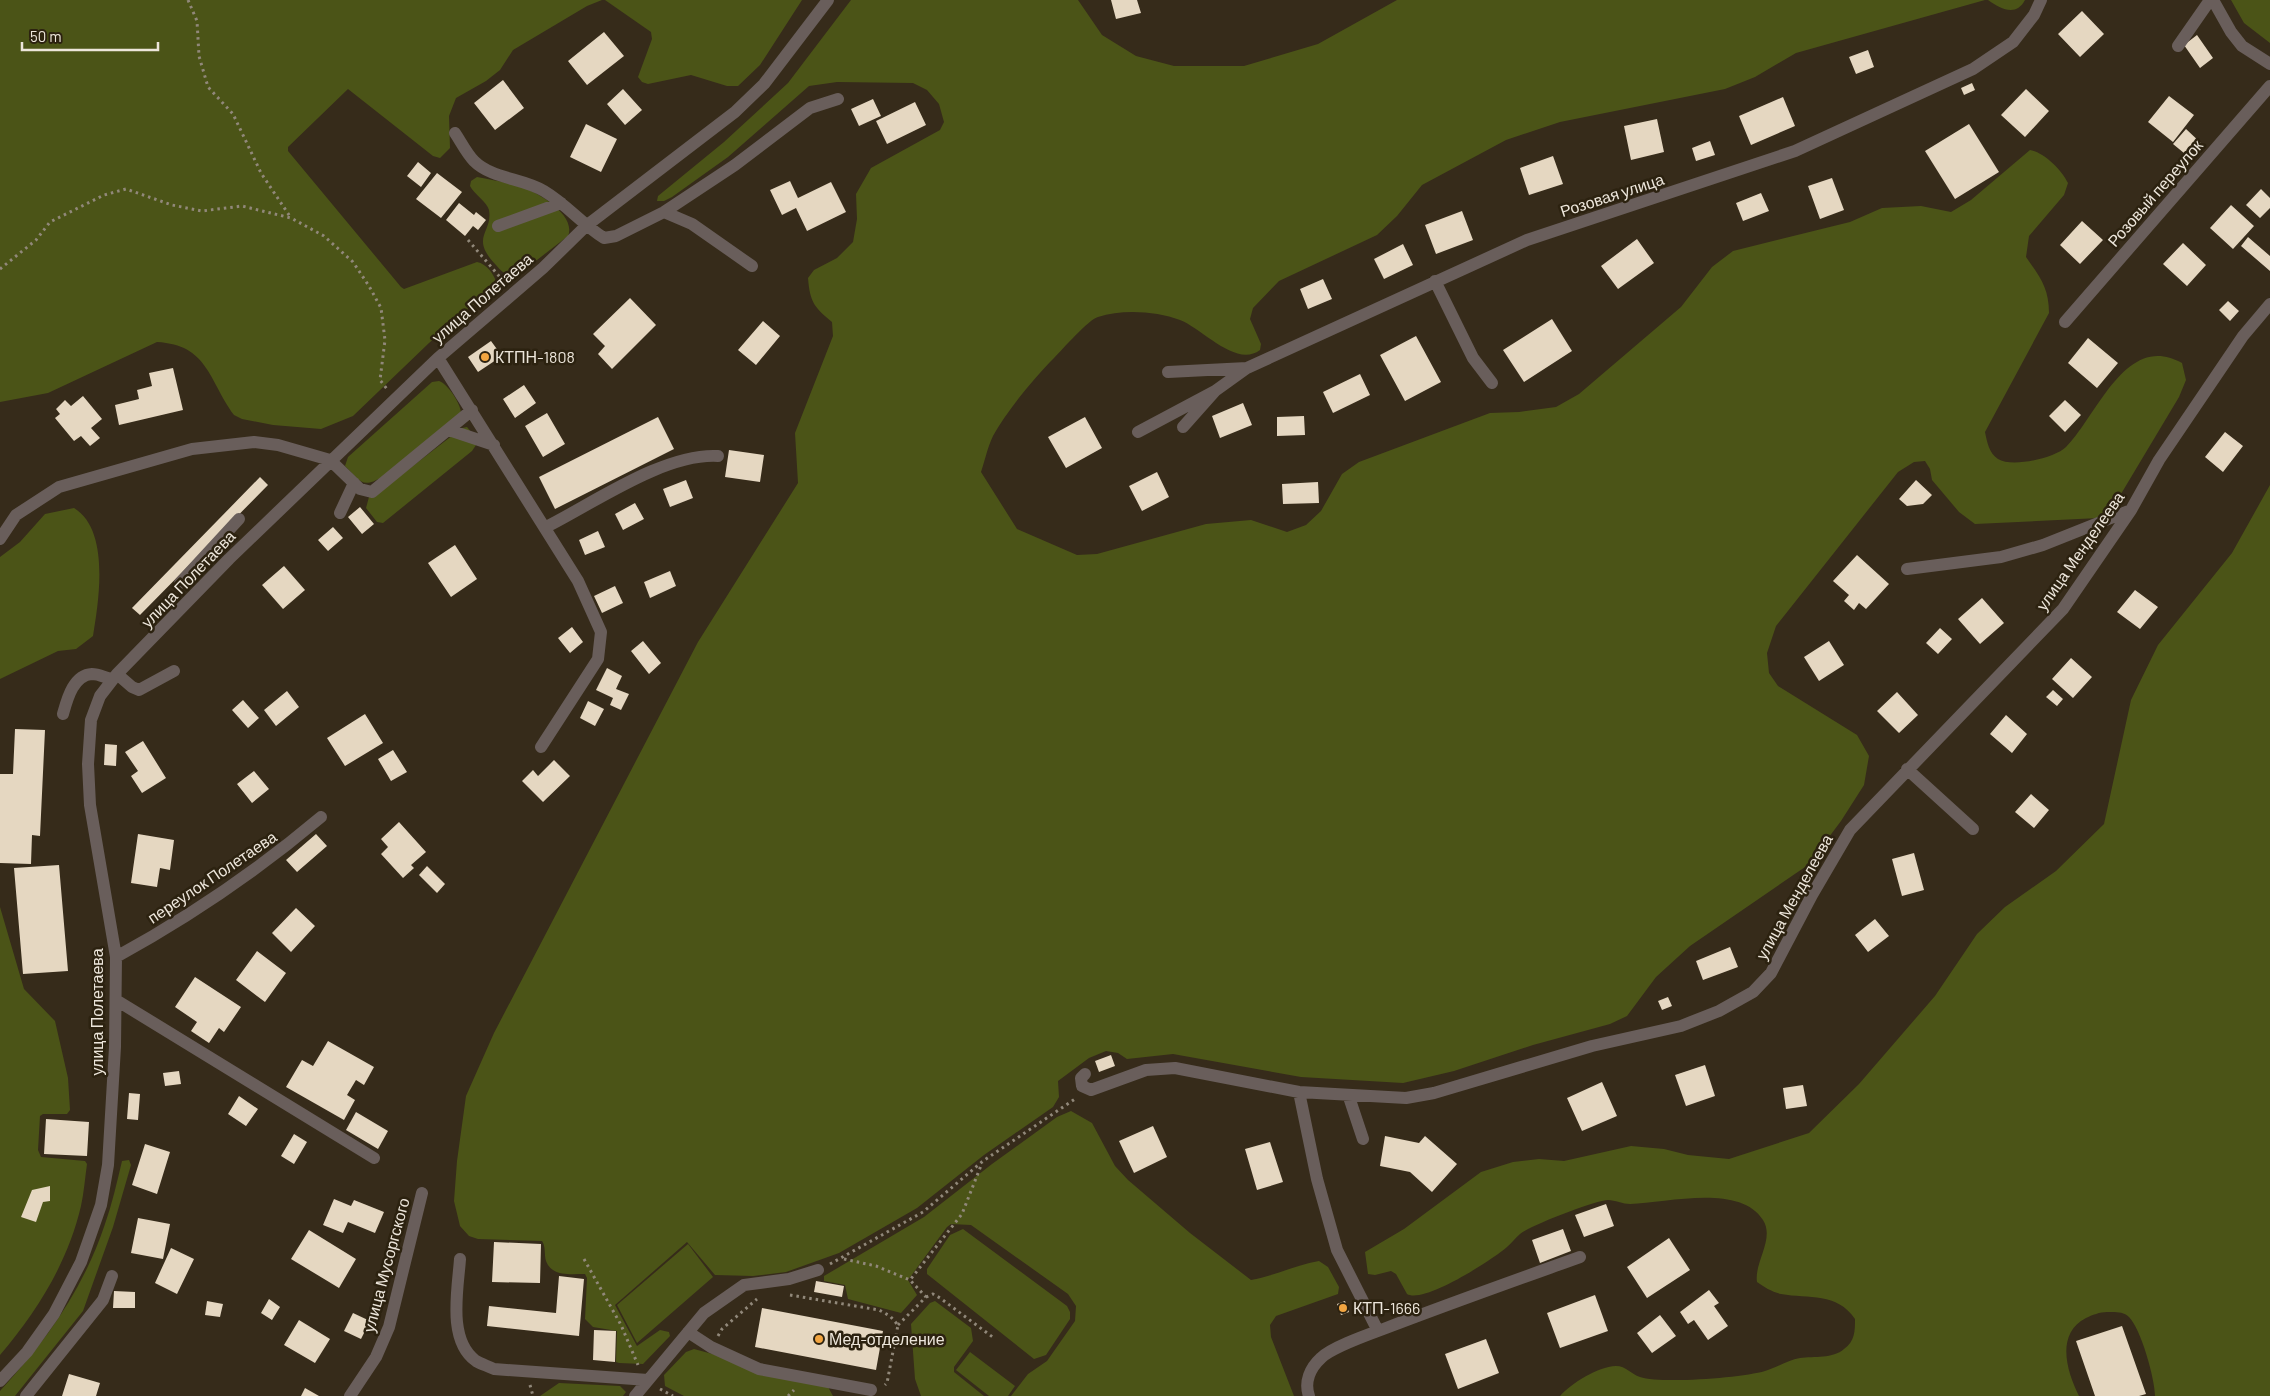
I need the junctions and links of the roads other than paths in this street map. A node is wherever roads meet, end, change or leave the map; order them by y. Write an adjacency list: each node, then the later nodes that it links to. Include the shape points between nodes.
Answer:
1 (828, 0): 12 (street, улица Полетаева, via 764,84 735,112)
2 (2041, 0): 14 (street, Розовая улица, via 2034,16 2013,42 1973,69 1795,151 1527,240)
3 (2211, 0): 4 (street); 5 (street, via 2242,46)
4 (2178, 46)
5 (2270, 64)
6 (2270, 86): 16 (street, Розовый переулок)
7 (838, 99): 10 (street, via 810,108 735,165)
8 (455, 133): 9 (street, via 474,161 487,170 543,190)
9 (561, 203): 11 (street); 12 (street)
10 (664, 212): 12 (street, via 616,236 604,238); 13 (street, via 692,224)
11 (498, 226)
12 (586, 226): 17 (street, улица Полетаева, via 543,268)
13 (752, 266)
14 (1436, 281): 18 (street, Розовая улица); 20 (street, via 1473,358)
15 (2270, 304): 30 (street, улица Менделеева, via 2243,336 2159,460)
16 (2065, 322)
17 (438, 358): 22 (street); 28 (street, улица Полетаева)
18 (1247, 368): 19 (street, Розовая улица); 21 (street)
19 (1168, 372)
20 (1492, 383)
21 (1215, 391): 23 (street); 25 (street)
22 (472, 410): 24 (street); 26 (street)
23 (1183, 427)
24 (448, 430): 26 (street); 29 (street, via 372,492 360,489)
25 (1138, 432)
26 (494, 446): 33 (street)
27 (718, 456): 33 (street, via 702,455 662,466)
28 (330, 460): 29 (street); 34 (street, via 278,445 254,442 192,449 59,487 16,515); 36 (street, улица Полетаева)
29 (354, 483): 31 (street)
30 (2131, 510): 37 (street, via 2043,545 2001,557); 43 (street, улица Менделеева, via 2063,609)
31 (340, 513)
32 (239, 519): 35 (street)
33 (546, 527): 42 (street, via 591,605 601,632 598,659)
34 (0, 538)
35 (216, 545): 36 (street); 38 (street)
36 (230, 559): 40 (street, улица Полетаева)
37 (1907, 569)
38 (180, 583)
39 (174, 672): 40 (street, via 140,690)
40 (115, 676): 41 (street, via 92,674 81,678 68,698); 46 (street, улица Полетаева, via 100,696 91,720 88,764 90,805)
41 (63, 714)
42 (541, 747)
43 (1908, 769): 45 (street); 50 (street, улица Менделеева, via 1850,830 1771,973 1753,992 1719,1011 1680,1026 1592,1046 1434,1094 1406,1098)
44 (321, 817): 46 (street, переулок Полетаева, via 198,910)
45 (1974, 829)
46 (116, 957): 47 (street, улица Полетаева)
47 (116, 1000): 52 (street); 61 (street, улица Полетаева, via 108,1165 101,1205 81,1262 54,1314 27,1352)
48 (1085, 1074): 49 (street, улица Менделеева, via 1081,1078 1082,1086 1091,1090 1146,1070 1175,1068)
49 (1299, 1092): 50 (street, улица Менделеева); 58 (street, via 1317,1179 1337,1250)
50 (1349, 1097): 51 (street)
51 (1363, 1139)
52 (374, 1158)
53 (422, 1193): 64 (street, улица Мусоргского, via 389,1327 376,1357)
54 (1580, 1257): 58 (street)
55 (460, 1259): 60 (street, via 458,1331 475,1360 494,1369)
56 (818, 1270): 59 (street, via 789,1279 744,1285 704,1314)
57 (112, 1276): 63 (street, via 103,1300)
58 (1378, 1331): 66 (street, via 1322,1357 1308,1378)
59 (688, 1332): 60 (street); 62 (street, via 711,1347 759,1369)
60 (648, 1380): 65 (street)
61 (0, 1381)
62 (871, 1390)
63 (26, 1396)
64 (350, 1396)
65 (635, 1396)
66 (1309, 1396)

